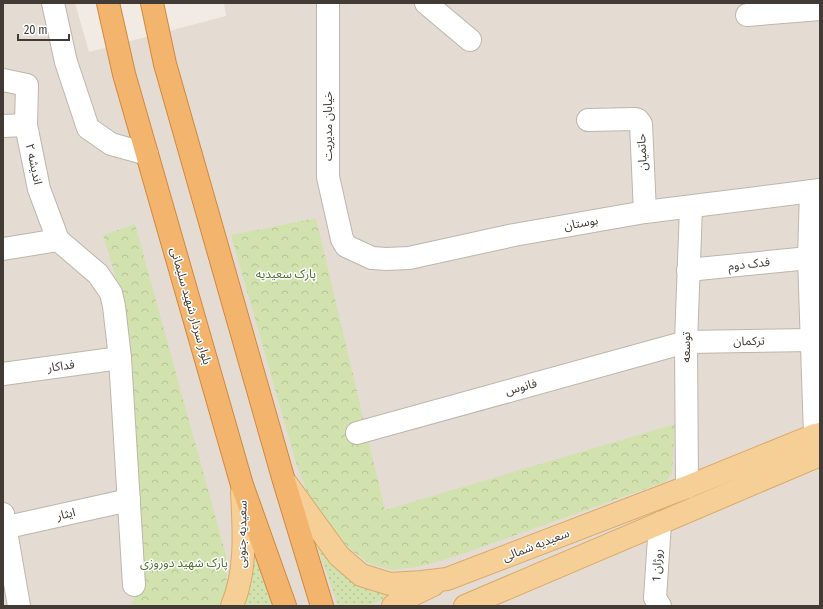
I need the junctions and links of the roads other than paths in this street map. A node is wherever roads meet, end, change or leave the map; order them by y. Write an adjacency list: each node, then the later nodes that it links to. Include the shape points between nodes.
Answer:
1 (53, 3): 13 (street, via 66,62 88,128 111,144)
2 (108, 3): 13 (highway, بلوار سردار شهید سلیمانی, via 124,74)
3 (152, 3): 28 (highway, via 165,64)
4 (328, 3): 18 (street, خیابان مدیریت, via 328,177 342,239)
5 (426, 3): 8 (street)
6 (820, 10): 7 (street)
7 (747, 15)
8 (470, 40)
9 (3, 80): 11 (street, اندیشه ۲, via 27,85)
10 (588, 120): 16 (street, حاتمیان, via 635,119 641,124)
11 (26, 125): 12 (street); 17 (street, اندیشه ۲, via 39,189)
12 (3, 126)
13 (147, 154): 29 (highway, بلوار سردار شهید سلیمانی)
14 (815, 190): 15 (street, بوستان); 20 (street)
15 (690, 207): 16 (street, بوستان); 21 (street, توسعه)
16 (645, 212): 18 (street, بوستان, via 514,235 409,258 372,258)
17 (58, 240): 19 (street); 24 (street, via 98,274 111,292)
18 (346, 246)
19 (3, 249)
20 (810, 258): 21 (street, فدک دوم); 22 (street)
21 (688, 270): 23 (street, توسعه)
22 (812, 340): 23 (street, ترکمان); 27 (street)
23 (686, 342): 26 (street, فانوس); 30 (street, توسعه)
24 (120, 358): 25 (street, فداکار); 31 (street)
25 (3, 374)
26 (357, 433)
27 (818, 441): 30 (main road, سعیدیه شمالی); 33 (main road)
28 (284, 481): 34 (main road, سعیدیه شمالی, via 339,556 361,575 390,584); 39 (highway)
29 (242, 485): 37 (main road, سعیدیه جنوبی, via 243,561 238,593); 38 (highway, بلوار سردار شهید سلیمانی)
30 (687, 487): 34 (main road, سعیدیه شمالی)
31 (129, 500): 32 (street, ایثار); 35 (street)
32 (4, 523): 36 (street)
33 (660, 523): 41 (main road); 42 (street, روژان 1, via 655,598)
34 (447, 579): 40 (main road)
35 (134, 585)
36 (19, 606)
37 (232, 606)
38 (285, 606)
39 (322, 606)
40 (393, 606)
41 (465, 606)
42 (660, 606)

